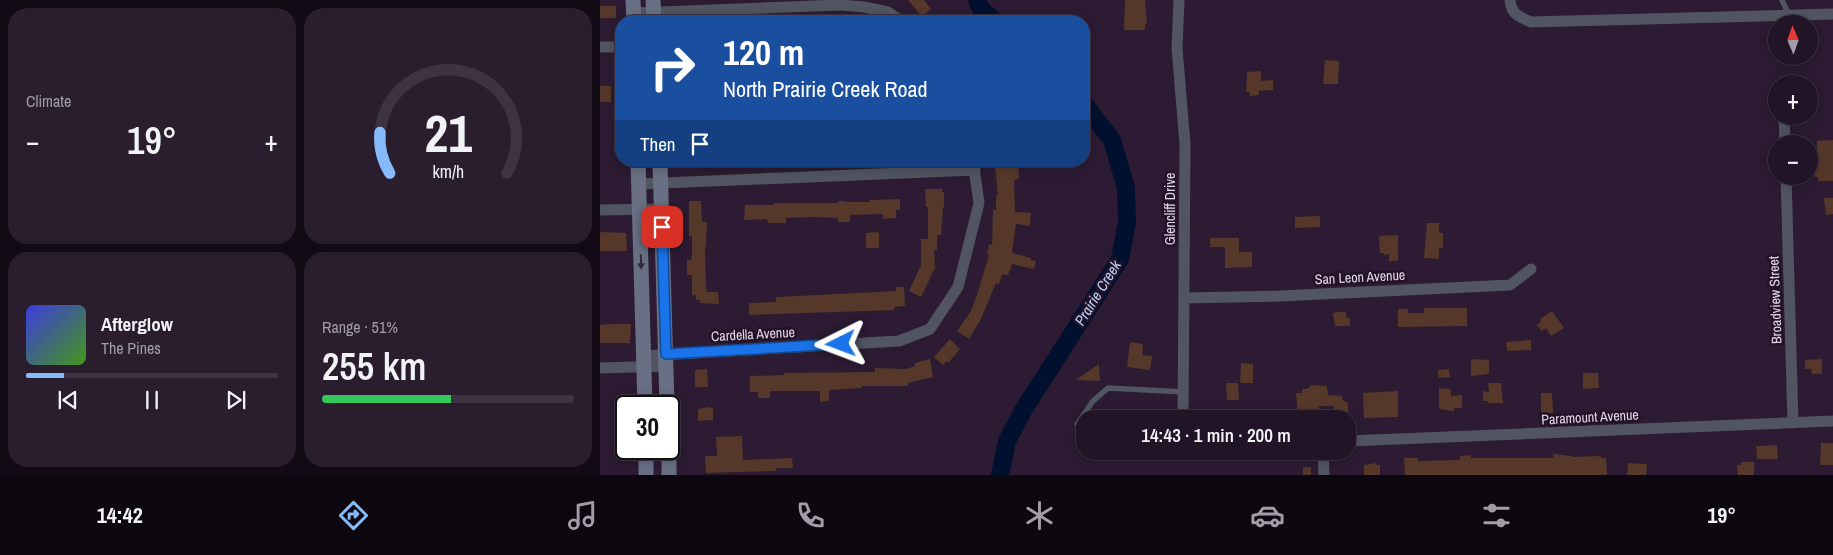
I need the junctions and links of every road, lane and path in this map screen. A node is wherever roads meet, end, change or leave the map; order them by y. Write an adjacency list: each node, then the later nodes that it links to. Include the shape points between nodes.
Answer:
1 (1178, 0): 24 (street, Glencliff Drive, via 1177,48 1185,144)
2 (1510, 0): 10 (street, via 1510,9 1518,17 1531,22)
3 (1782, 0): 8 (lane)
4 (633, 11): 5 (street)
5 (654, 11): 7 (street, via 840,5 864,7)
6 (1833, 14): 9 (street)
7 (892, 15)
8 (1788, 15)
9 (1810, 15)
10 (1768, 16)
11 (600, 47): 12 (street)
12 (615, 47)
13 (638, 167): 18 (main road)
14 (660, 167): 17 (main road)
15 (954, 167): 17 (street)
16 (974, 167): 25 (street, Cardella Avenue, via 979,202 958,287 930,329 899,341)
17 (661, 182): 18 (street); 21 (main road)
18 (639, 184): 20 (main road)
19 (1786, 185): 34 (street, Broadview Street)
20 (640, 209): 21 (street); 22 (street); 26 (main road, one-way to 26)
21 (662, 209): 25 (main road)
22 (600, 210)
23 (1531, 269): 24 (street, San Leon Avenue, via 1510,285)
24 (1185, 298): 28 (street, Glencliff Drive)
25 (666, 360): 26 (street, Cardella Avenue); 30 (main road)
26 (644, 361): 27 (street, Cardella Avenue); 29 (main road)
27 (600, 368)
28 (1184, 392): 31 (lane, via 1108,388); 32 (street, Glencliff Drive)
29 (645, 395)
30 (668, 395)
31 (1087, 410)
32 (1183, 410)
33 (1833, 421): 34 (street, Paramount Avenue)
34 (1793, 423): 35 (street, Paramount Avenue)
35 (1356, 442)
36 (646, 460): 39 (main road)
37 (669, 460): 40 (main road)
38 (1323, 460): 41 (street)
39 (646, 475)
40 (669, 475)
41 (1324, 475)

